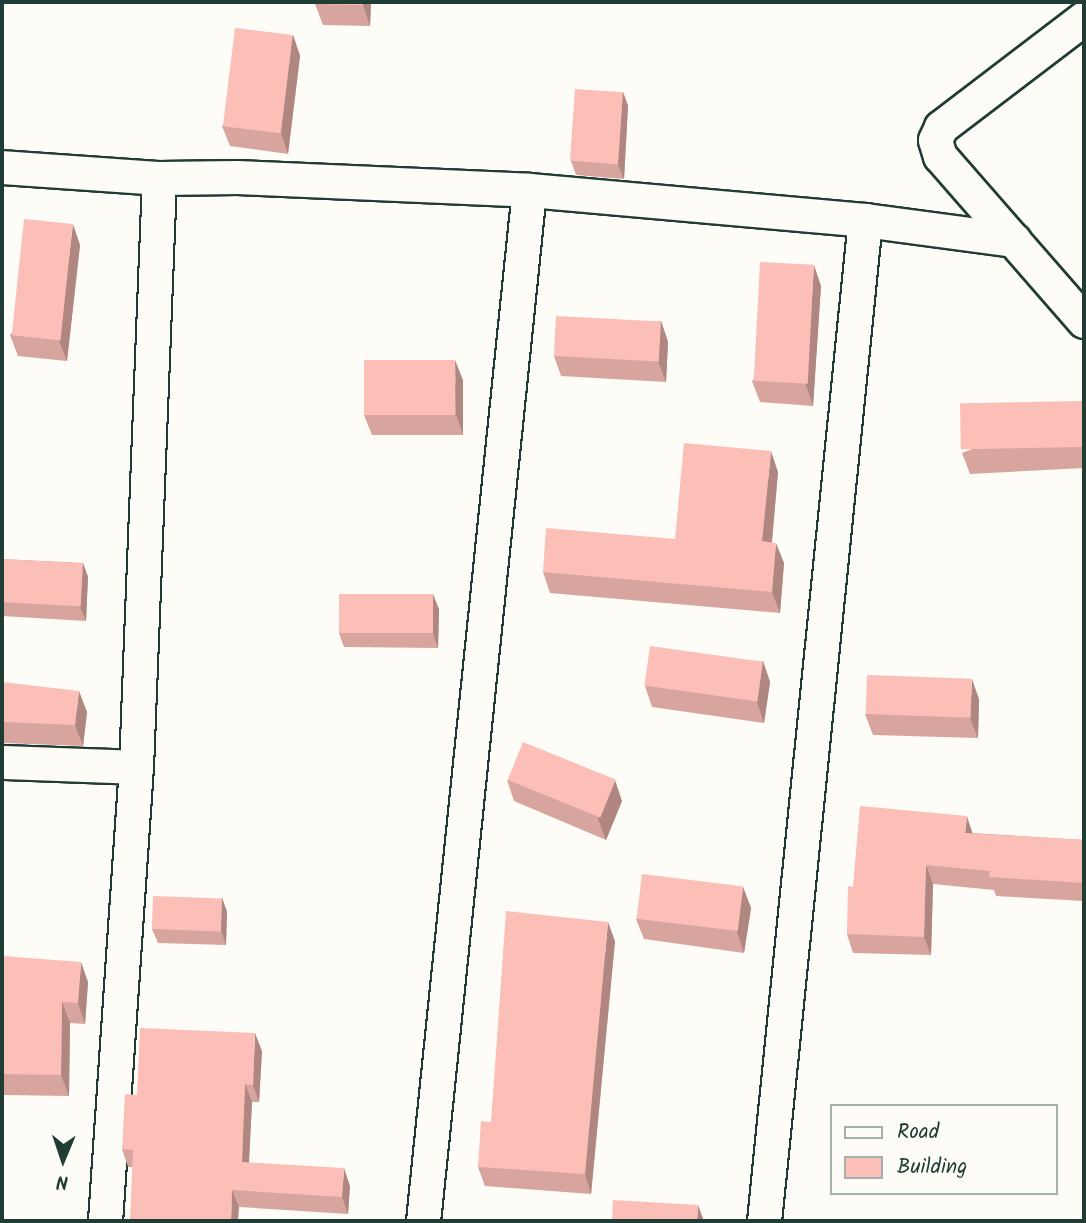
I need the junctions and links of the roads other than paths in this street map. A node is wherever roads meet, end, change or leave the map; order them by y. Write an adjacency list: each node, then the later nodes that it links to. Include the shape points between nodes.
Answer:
1 (1084, 18): 6 (street, via 941,127 935,140 940,156)
2 (2, 167): 3 (street)
3 (159, 178): 4 (street, via 237,177); 9 (street)
4 (529, 190): 5 (street); 11 (street)
5 (865, 220): 6 (street); 12 (street)
6 (1014, 240): 7 (street)
7 (1084, 321)
8 (2, 762): 9 (street)
9 (136, 767): 10 (street)
10 (105, 1221)
11 (424, 1221)
12 (764, 1221)

